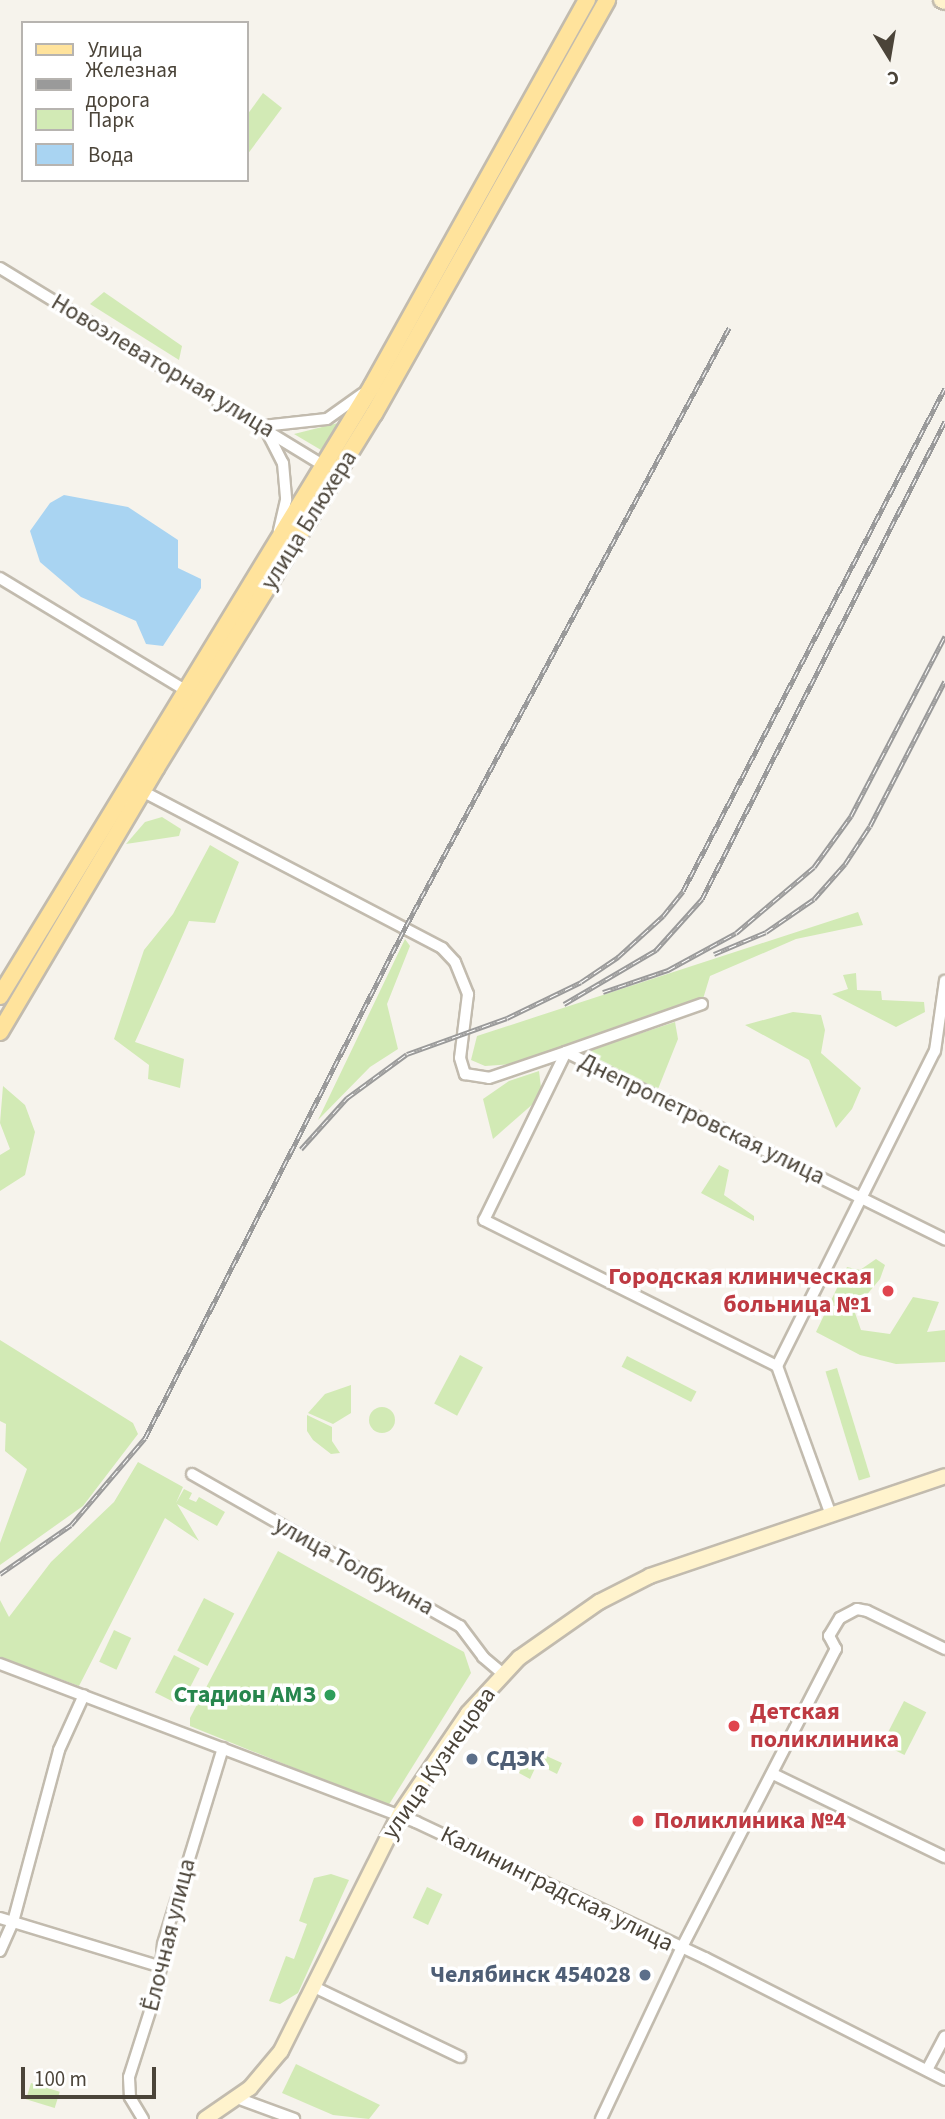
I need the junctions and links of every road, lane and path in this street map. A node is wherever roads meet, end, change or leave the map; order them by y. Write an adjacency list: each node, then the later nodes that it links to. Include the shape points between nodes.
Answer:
1 (587, 0): 4 (main road, улица Блюхера)
2 (607, 0): 10 (main road, улица Блюхера, via 374,414)
3 (0, 268): 5 (street, Новоэлеваторная улица)
4 (372, 386): 5 (street, via 327,419); 6 (main road, улица Блюхера)
5 (263, 426): 6 (street, Новоэлеваторная улица); 7 (street, via 283,463 286,500)
6 (325, 466): 7 (main road, улица Блюхера)
7 (275, 547): 9 (main road, улица Блюхера)
8 (0, 578): 9 (street)
9 (184, 690): 10 (street); 11 (main road, улица Блюхера)
10 (199, 699): 11 (main road, улица Блюхера)
11 (136, 788): 13 (main road, улица Блюхера); 16 (main road, улица Блюхера); 18 (street, Днепропетровская улица, via 442,948 454,962 468,994 460,1058 465,1074 489,1078)
12 (945, 981): 14 (street)
13 (0, 996)
14 (944, 999): 17 (street)
15 (702, 1004): 18 (street)
16 (0, 1032)
17 (941, 1037): 19 (street)
18 (566, 1052): 19 (street, Днепропетровская улица); 21 (street, via 484,1220)
19 (861, 1197): 20 (street, Днепропетровская улица); 21 (street)
20 (945, 1239)
21 (777, 1366): 24 (street)
22 (192, 1474): 27 (street, улица Толбухина, via 460,1626 483,1657)
23 (945, 1476): 24 (street, улица Кузнецова)
24 (831, 1515): 27 (street, улица Кузнецова, via 634,1582 540,1641)
25 (945, 1649): 30 (street, via 867,1611 857,1609 840,1618 829,1636 836,1649)
26 (0, 1664): 28 (street, Калининградская улица)
27 (502, 1673): 31 (street, улица Кузнецова, via 468,1713)
28 (84, 1695): 29 (street, Калининградская улица); 34 (street, via 59,1750)
29 (223, 1748): 31 (street, Калининградская улица); 37 (street, Ёлочная улица, via 163,1944)
30 (775, 1775): 32 (street); 35 (street)
31 (399, 1815): 35 (street, Калининградская улица); 38 (street, улица Кузнецова, via 363,1881)
32 (945, 1857)
33 (0, 1918): 34 (street)
34 (13, 1922): 36 (street); 37 (street)
35 (681, 1950): 41 (street, Калининградская улица); 47 (street)
36 (0, 1951)
37 (161, 1967): 44 (street, Ёлочная улица, via 129,2077 130,2097)
38 (316, 1988): 40 (street); 43 (street, улица Кузнецова, via 276,2058)
39 (945, 2036): 41 (street)
40 (460, 2057)
41 (928, 2070): 42 (street, Калининградская улица)
42 (945, 2080)
43 (237, 2098): 45 (street, улица Кузнецова); 46 (street)
44 (143, 2119)
45 (205, 2119)
46 (294, 2119)
47 (601, 2119)

